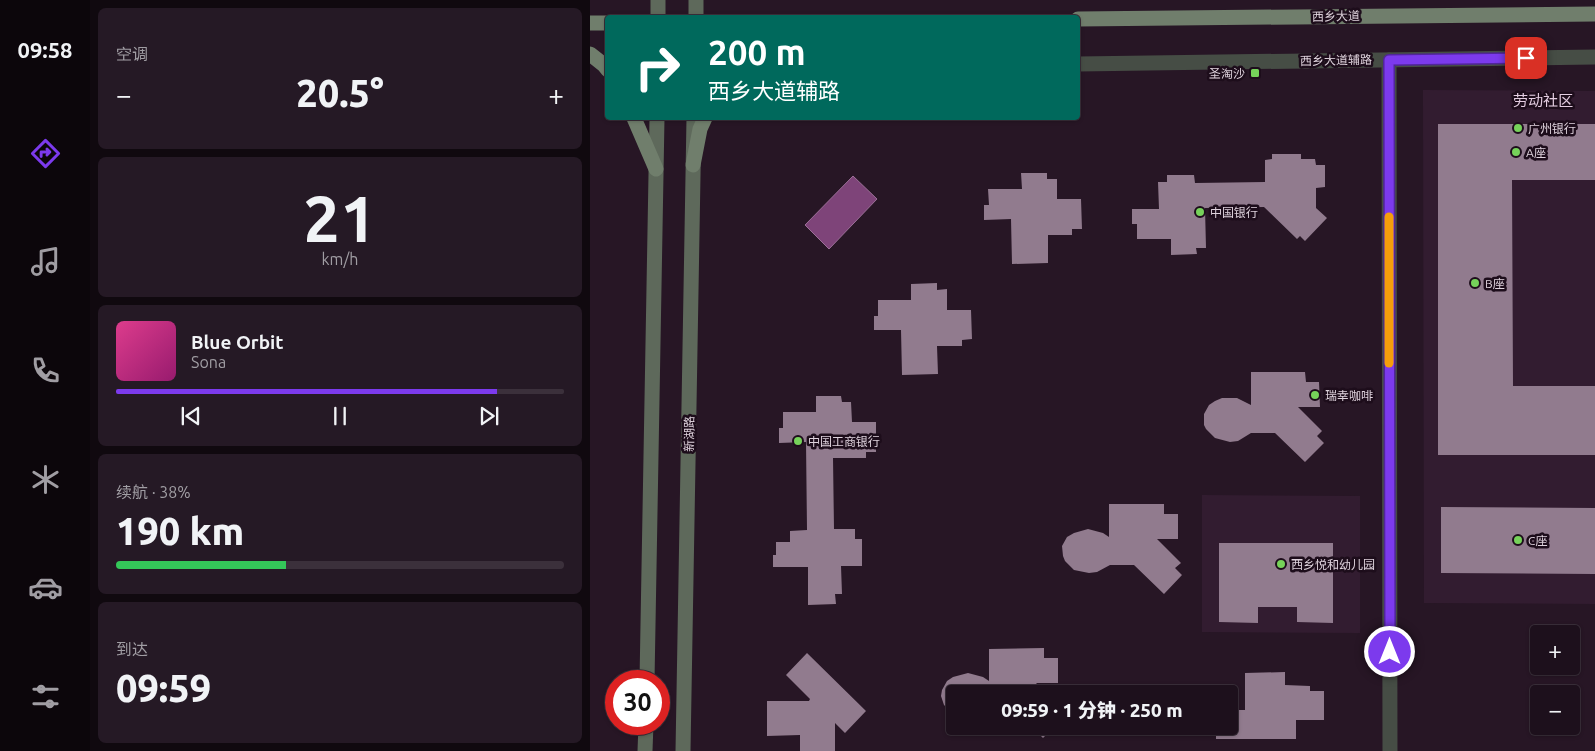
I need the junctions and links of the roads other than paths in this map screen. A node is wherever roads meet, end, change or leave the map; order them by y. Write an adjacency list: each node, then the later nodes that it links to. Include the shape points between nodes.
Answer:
1 (658, 0): 4 (main road)
2 (696, 0): 5 (main road)
3 (1595, 14): 6 (main road, 西乡大道)
4 (658, 15)
5 (696, 15)
6 (1080, 19)
7 (590, 23): 8 (main road)
8 (605, 23)
9 (590, 54): 13 (main road)
10 (1595, 57): 11 (street, 西乡大道辅路)
11 (1389, 60): 12 (street, 西乡大道辅路); 24 (street)
12 (1080, 64)
13 (605, 66)
14 (635, 120): 19 (main road)
15 (657, 120): 19 (main road)
16 (694, 120): 18 (main road, 新湖路)
17 (704, 120): 18 (main road)
18 (693, 165): 23 (main road, 新湖路)
19 (656, 169): 20 (main road)
20 (647, 670)
21 (646, 735): 22 (main road)
22 (646, 751)
23 (683, 751)
24 (1390, 751)

